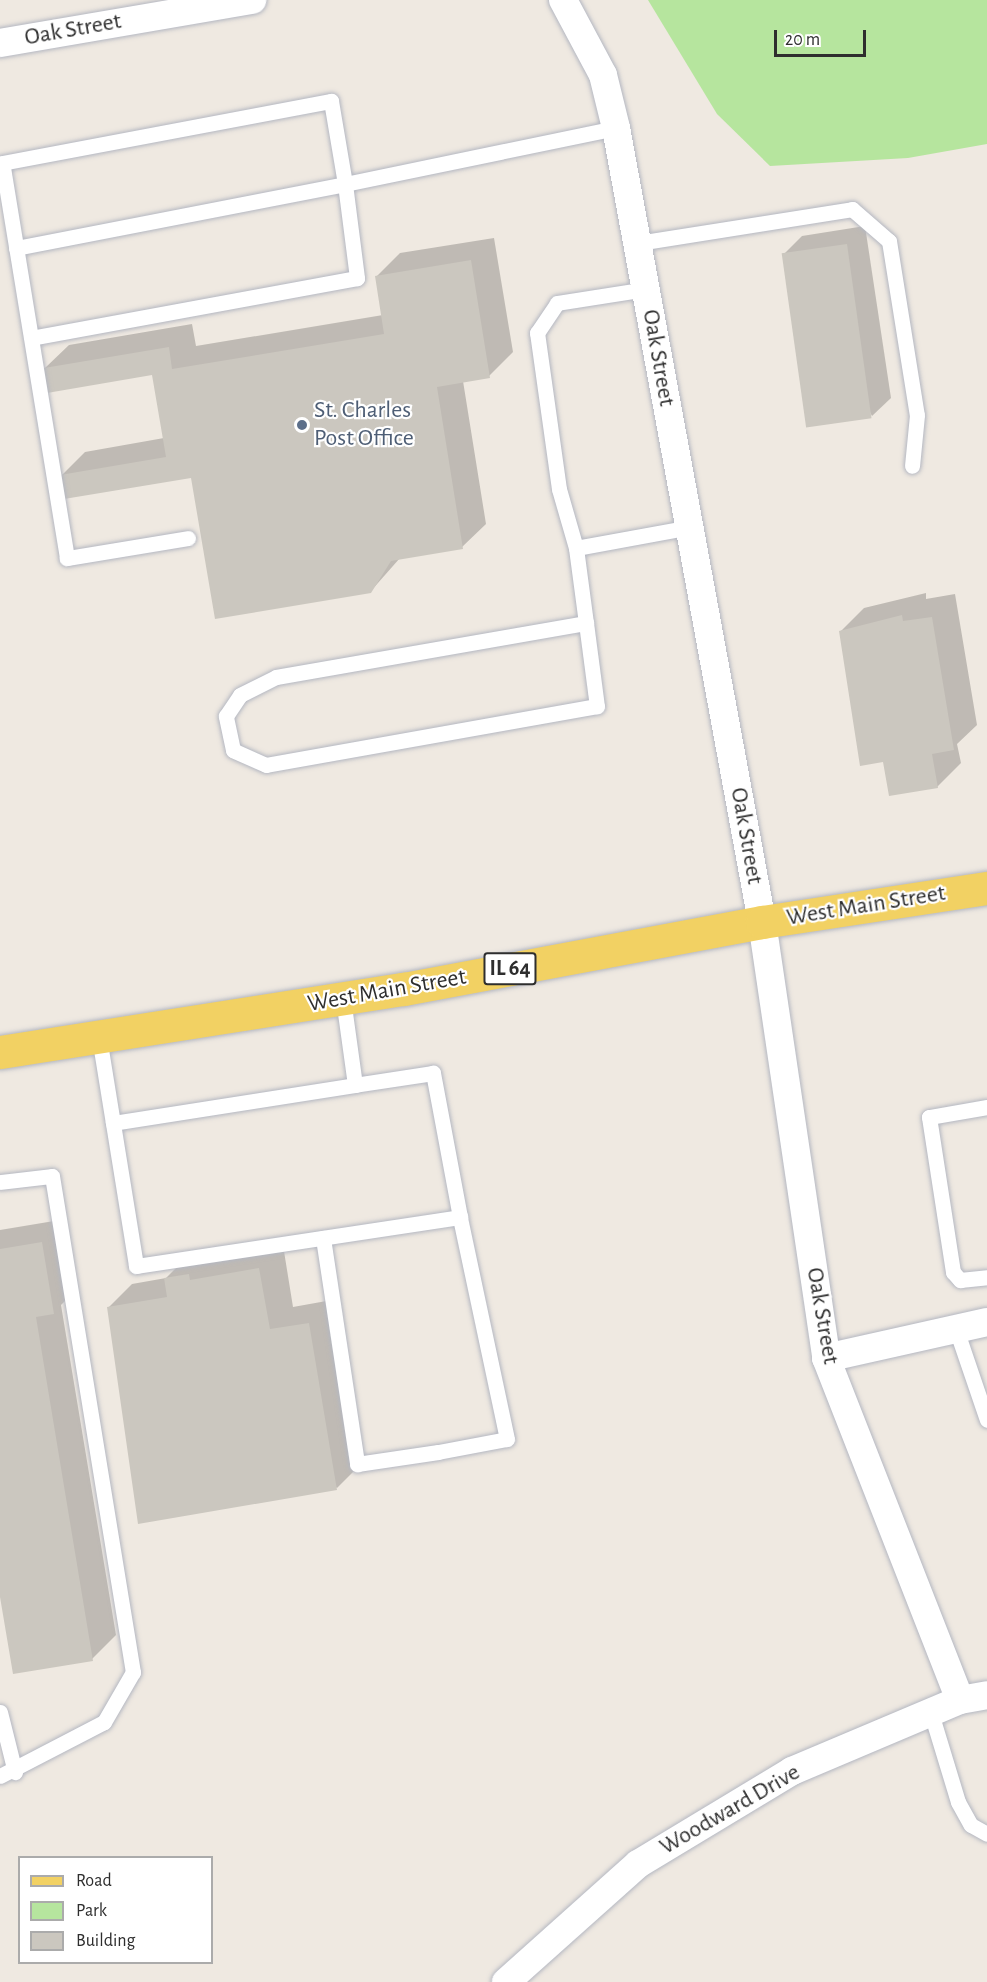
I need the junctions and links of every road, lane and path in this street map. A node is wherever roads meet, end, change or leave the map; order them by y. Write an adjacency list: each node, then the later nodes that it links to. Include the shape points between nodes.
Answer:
1 (252, 0): 3 (street, Oak Street)
2 (563, 0): 4 (street, Oak Street, via 603,75)
3 (0, 43)
4 (616, 128): 5 (lane); 6 (street, Oak Street)
5 (345, 184): 7 (lane); 7 (lane, via 331,101 2,163); 9 (lane, via 357,278)
6 (638, 243): 8 (street, Oak Street); 10 (lane, via 852,209 889,241 917,415)
7 (16, 249): 9 (lane)
8 (646, 289): 11 (street, Oak Street); 13 (lane, via 557,303 537,333 559,489)
9 (31, 338): 12 (lane, via 67,558)
10 (912, 466)
11 (690, 528): 13 (lane); 16 (street, Oak Street)
12 (188, 538)
13 (576, 548): 14 (lane)
14 (586, 623): 14 (lane, via 276,677 240,695 226,716 233,750 266,765 597,706)
15 (987, 888): 16 (main road, West Main Street / IL 64)
16 (762, 922): 17 (main road, West Main Street / IL 64); 29 (street, Oak Street)
17 (343, 999): 18 (main road, West Main Street / IL 64); 20 (lane)
18 (99, 1037): 19 (main road, West Main Street / IL 64); 22 (lane)
19 (0, 1052)
20 (355, 1085): 22 (lane); 24 (lane, via 433,1073)
21 (987, 1107): 26 (lane, via 929,1117 953,1272 960,1280)
22 (113, 1123): 25 (lane, via 136,1266)
23 (0, 1182): 34 (lane, via 52,1176 133,1672 104,1722)
24 (460, 1217): 25 (lane); 25 (lane, via 507,1438 438,1452 357,1464)
25 (323, 1238)
26 (987, 1277)
27 (987, 1322): 28 (street)
28 (956, 1329): 29 (street); 30 (lane)
29 (826, 1358): 31 (street, Oak Street)
30 (987, 1420)
31 (974, 1697): 33 (street, Woodward Drive)
32 (0, 1712): 34 (lane)
33 (931, 1713): 35 (lane, via 958,1802 971,1825); 36 (street, Woodward Drive, via 792,1771 638,1864)
34 (8, 1774)
35 (987, 1834)
36 (506, 1982)

